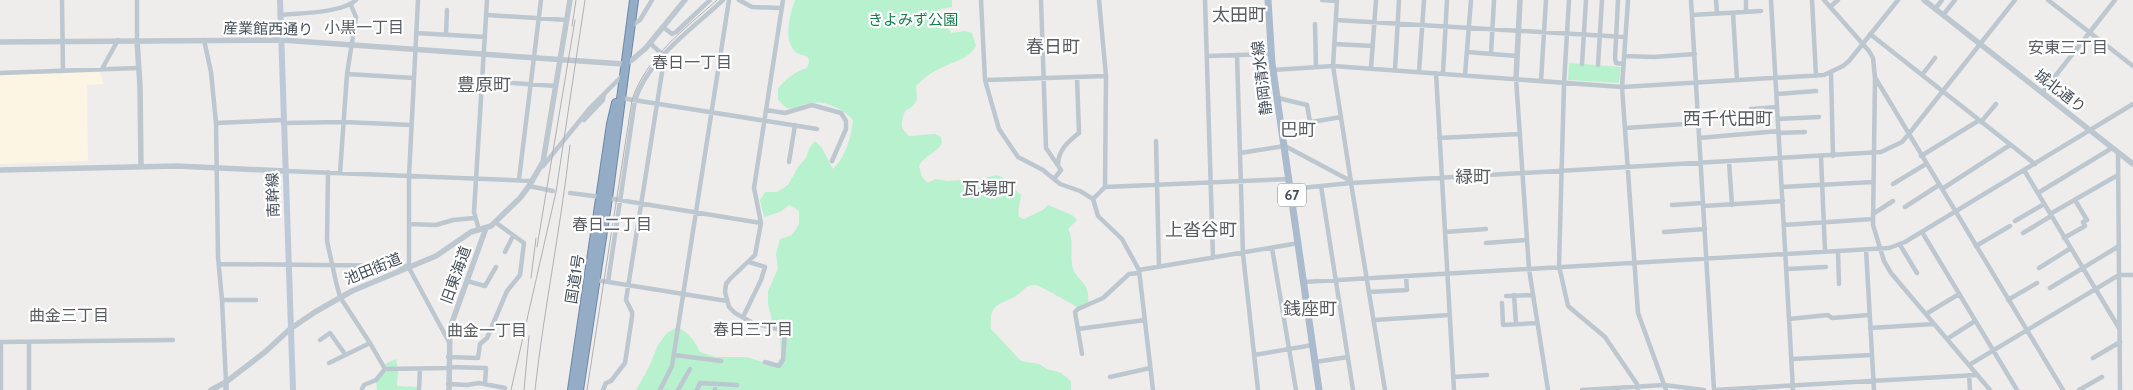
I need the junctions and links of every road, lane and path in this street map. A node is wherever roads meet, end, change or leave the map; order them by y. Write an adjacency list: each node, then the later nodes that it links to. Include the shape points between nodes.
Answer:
1 (62, 0): 91 (street)
2 (137, 0): 92 (street)
3 (280, 0): 60 (main road, 南幹線)
4 (356, 0): 51 (street)
5 (418, 0): 77 (street)
6 (487, 0): 61 (street)
7 (541, 0): 64 (street)
8 (570, 0): 65 (street, 池田街道)
9 (634, 0): 71 (highway, 国道1号)
10 (652, 0): 71 (street, via 640,20)
11 (685, 0): 72 (street)
12 (710, 0): 72 (street, via 676,32 672,34)
13 (723, 0): 107 (street)
14 (729, 0): 168 (street)
15 (739, 0): 53 (street, via 752,7)
16 (783, 0): 53 (street)
17 (981, 0): 144 (street)
18 (1041, 0): 139 (street)
19 (1099, 0): 136 (street)
20 (1205, 0): 108 (street)
21 (1268, 0): 103 (main road, 静岡清水線 / 67)
22 (1322, 0): 23 (street)
23 (1337, 0): 66 (street)
24 (1376, 0): 67 (street)
25 (1399, 0): 69 (street)
26 (1424, 0): 70 (street)
27 (1447, 0): 73 (street)
28 (1471, 0): 74 (street)
29 (1494, 0): 75 (street)
30 (1520, 0): 76 (street)
31 (1546, 0): 78 (street)
32 (1569, 0): 80 (street)
33 (1586, 0): 82 (street)
34 (1602, 0): 84 (street)
35 (1618, 0): 85 (street)
36 (1628, 0): 86 (street)
37 (1691, 0): 62 (street)
38 (1716, 0): 59 (street)
39 (1746, 0): 58 (street)
40 (1771, 0): 142 (street)
41 (1812, 0): 137 (street)
42 (1824, 0): 52 (street)
43 (1838, 0): 52 (street)
44 (1898, 0): 83 (street)
45 (1924, 0): 54 (street, 城北通り)
46 (1942, 0): 54 (street)
47 (1955, 0): 63 (street)
48 (2015, 0): 97 (street)
49 (2048, 0): 79 (street)
50 (2115, 0): 79 (street)
51 (351, 5): 60 (street); 94 (street, via 356,16)
52 (1830, 7): 96 (street)
53 (781, 8): 167 (street)
54 (1935, 9): 63 (street, 城北通り)
55 (448, 10): 81 (street)
56 (1761, 11): 58 (street)
57 (1733, 12): 58 (street); 59 (street); 145 (street)
58 (1746, 12)
59 (1717, 13): 62 (street)
60 (280, 14): 90 (main road, 南幹線)
61 (486, 15): 64 (street); 87 (street)
62 (1692, 15): 105 (street)
63 (1943, 15): 97 (street, 城北通り)
64 (539, 17): 65 (street); 111 (street)
65 (567, 20): 113 (street, 池田街道)
66 (1336, 20): 67 (street); 95 (street)
67 (1375, 22): 69 (street); 99 (street)
68 (1315, 24): 120 (street)
69 (1398, 24): 70 (street); 125 (street)
70 (1422, 25): 73 (street); 127 (street)
71 (630, 27): 114 (highway, 国道1号)
72 (664, 27): 98 (street)
73 (1446, 27): 74 (street); 132 (street)
74 (1469, 28): 75 (street); 101 (street)
75 (1492, 29): 76 (street); 104 (street)
76 (1518, 31): 78 (street); 109 (street)
77 (416, 32): 81 (street); 100 (street)
78 (1543, 32): 80 (street); 147 (street)
79 (2090, 32): 119 (street); 157 (street)
80 (1567, 33): 82 (street); 151 (street)
81 (446, 34): 87 (street)
82 (1584, 34): 84 (street); 115 (street)
83 (1870, 34): 96 (street); 135 (street)
84 (1600, 35): 85 (street); 117 (street)
85 (1616, 36): 86 (street); 116 (street, via 1615,60)
86 (1625, 36): 110 (street)
87 (485, 37): 102 (street)
88 (118, 40): 91 (street, 産業館西通り); 92 (street, 産業館西通り); 123 (street)
89 (204, 40): 90 (street, 産業館西通り); 92 (street, 産業館西通り); 178 (street)
90 (281, 40): 94 (street, 産業館西通り); 175 (main road, 南幹線)
91 (62, 41): 93 (street, 産業館西通り); 126 (street)
92 (137, 41): 121 (street)
93 (0, 42)
94 (351, 44): 100 (street, 産業館西通り); 131 (street)
95 (1334, 44): 99 (street); 118 (street)
96 (1863, 44): 130 (street, via 1844,66); 143 (street, via 1872,58)
97 (1980, 44): 156 (street); 157 (street, 城北通り)
98 (649, 45): 107 (street); 114 (street); 133 (street)
99 (1373, 46): 122 (street)
100 (415, 50): 102 (street, 産業館西通り); 138 (street)
101 (1467, 52): 104 (street); 134 (street)
102 (484, 54): 111 (street, 産業館西通り); 146 (street)
103 (1271, 54): 106 (street); 124 (main road, 静岡清水線 / 67)
104 (1491, 54): 109 (street)
105 (1695, 54): 110 (street); 148 (street)
106 (1237, 55): 108 (street); 196 (street)
107 (663, 56): 161 (street, via 644,79); 162 (street)
108 (1207, 56): 231 (street)
109 (1517, 56): 141 (street)
110 (1624, 56): 116 (street)
111 (534, 57): 113 (street, 産業館西通り); 149 (street)
112 (1935, 58): 135 (street)
113 (561, 60): 114 (street, 産業館西通り); 152 (street, 池田街道)
114 (624, 64): 133 (highway, 国道1号)
115 (1582, 64)
116 (1623, 64): 153 (street)
117 (1598, 65)
118 (1333, 66): 120 (street); 122 (street); 170 (street)
119 (2133, 66)
120 (1316, 67): 124 (street)
121 (138, 68): 123 (street); 210 (street)
122 (1372, 68): 125 (street)
123 (102, 69): 126 (street)
124 (1273, 70): 160 (main road, 静岡清水線 / 67)
125 (1395, 70): 127 (street)
126 (63, 71): 128 (street)
127 (1420, 72): 129 (street)
128 (0, 73)
129 (1436, 73): 132 (street); 190 (street)
130 (1831, 73): 137 (street); 198 (street)
131 (347, 74): 138 (street); 176 (street)
132 (1443, 74): 134 (street)
133 (623, 75): 150 (highway, 国道1号); 155 (street)
134 (1466, 75): 141 (street)
135 (1922, 75): 156 (street)
136 (1106, 76): 140 (street); 237 (street)
137 (1816, 76): 142 (street)
138 (414, 78): 180 (street)
139 (1044, 78): 140 (street); 144 (street); 209 (street, via 1046,148)
140 (1077, 78): 209 (street, via 1079,132 1059,154)
141 (1516, 78): 147 (street); 188 (street)
142 (1776, 78): 145 (street); 158 (street)
143 (1875, 78): 189 (street); 197 (street)
144 (985, 80): 226 (street, via 999,129 1012,151)
145 (1737, 80): 148 (street)
146 (482, 81): 149 (street); 223 (street)
147 (1541, 81): 151 (street)
148 (1696, 83): 153 (street); 179 (street)
149 (531, 84): 152 (street); 225 (street)
150 (622, 84): 159 (highway, 国道1号); 244 (highway, 国道1号, via 611,124)
151 (1564, 84): 153 (street); 218 (street)
152 (556, 86): 214 (street, 池田街道)
153 (1622, 87): 183 (street)
154 (1816, 91): 158 (street)
155 (605, 92): 172 (street, via 603,100); 214 (street)
156 (1943, 92): 174 (street); 189 (street)
157 (2042, 93): 185 (street, 城北通り)
158 (1776, 94): 165 (street)
159 (621, 98): 161 (street); 244 (highway, 国道1号)
160 (1278, 98): 177 (street, via 1306,105); 182 (main road, 静岡清水線 / 67)
161 (635, 100): 162 (street); 246 (street)
162 (656, 103): 168 (street); 250 (street)
163 (1996, 104): 174 (street)
164 (2133, 104): 185 (street)
165 (1777, 106): 166 (street); 171 (street)
166 (1751, 109)
167 (766, 110): 173 (street); 202 (street, via 785,113 812,105 841,114 846,121 846,129)
168 (712, 112): 173 (street); 256 (street)
169 (1818, 116): 171 (street)
170 (1341, 117): 177 (street); 232 (street)
171 (1778, 119): 186 (street)
172 (584, 120)
173 (764, 120): 181 (street); 264 (street, via 754,188)
174 (1980, 121): 193 (street); 199 (street)
175 (283, 122): 176 (street); 178 (street); 216 (main road, 南幹線)
176 (344, 122): 180 (street); 219 (street)
177 (1310, 122): 182 (street)
178 (216, 123): 211 (street)
179 (1698, 123): 183 (street); 191 (street)
180 (411, 125): 222 (street)
181 (795, 125): 184 (street); 203 (street)
182 (1282, 127): 194 (main road, 静岡清水線 / 67)
183 (1625, 128): 212 (street)
184 (817, 129)
185 (2090, 131): 195 (street, 城北通り); 208 (street)
186 (1779, 132): 187 (street); 191 (street); 201 (street)
187 (1806, 132)
188 (1520, 134): 190 (street); 220 (street)
189 (1908, 136): 197 (street); 199 (street)
190 (1440, 138): 224 (street)
191 (1699, 138): 206 (street)
192 (1156, 141): 235 (street)
193 (2010, 145): 208 (street); 239 (street)
194 (1285, 146): 196 (street); 227 (main road, 静岡清水線 / 67); 232 (street)
195 (2115, 150): 205 (street, 城北通り); 221 (street); 243 (street)
196 (1240, 153): 228 (street)
197 (1874, 154): 198 (street); 229 (street)
198 (1833, 156): 200 (street)
199 (1921, 156): 207 (street)
200 (1820, 157): 201 (street); 233 (street)
201 (1780, 160): 204 (street); 238 (street)
202 (832, 161)
203 (789, 162)
204 (1729, 162): 206 (street); 254 (street)
205 (2133, 163)
206 (1701, 164): 212 (street); 251 (street)
207 (1926, 164): 234 (street); 239 (street)
208 (2035, 164): 215 (street)
209 (1058, 166): 226 (street, via 1061,170)
210 (141, 167): 211 (street); 213 (street)
211 (216, 167): 216 (street); 297 (street)
212 (1628, 168): 218 (street); 296 (street)
213 (0, 170)
214 (539, 170): 230 (street, 池田街道)
215 (2024, 170): 243 (street); 257 (street)
216 (285, 171): 217 (street); 298 (main road, 南幹線)
217 (328, 172): 219 (street); 299 (street, via 327,240)
218 (1561, 172): 220 (street); 300 (street)
219 (340, 173): 222 (street)
220 (1523, 174): 224 (street); 278 (street)
221 (2118, 175): 247 (street); 283 (street)
222 (409, 176): 223 (street); 265 (street)
223 (476, 178): 225 (street); 260 (street)
224 (1442, 178): 232 (street); 272 (street)
225 (519, 179): 230 (street)
226 (1054, 179): 245 (street)
227 (1290, 179): 228 (street); 240 (main road, 静岡清水線 / 67)
228 (1241, 182): 231 (street); 292 (street)
229 (1873, 182): 233 (street); 259 (street)
230 (531, 183): 241 (street); 262 (street, 池田街道)
231 (1211, 183): 235 (street); 293 (street)
232 (1351, 183): 236 (street); 315 (street)
233 (1822, 184): 238 (street); 263 (street)
234 (1892, 184)
235 (1158, 186): 237 (street); 303 (street)
236 (1321, 186): 240 (street); 317 (street)
237 (1105, 187): 245 (street)
238 (1782, 187): 248 (street)
239 (1940, 187): 255 (street); 257 (street)
240 (1291, 189): 280 (main road, 静岡清水線 / 67)
241 (553, 191)
242 (570, 193): 244 (street)
243 (2038, 193): 252 (street)
244 (605, 197): 246 (street); 316 (highway, 国道1号); 408 (highway, 国道1号)
245 (1093, 199): 309 (street, via 1098,216 1122,238)
246 (620, 200): 250 (street); 319 (street)
247 (2075, 200): 258 (street); 277 (street, via 2087,220 2083,222 2085,226)
248 (1783, 201): 254 (street); 266 (street)
249 (1893, 201): 259 (street)
250 (640, 203): 256 (street); 323 (street)
251 (1703, 204): 253 (street); 254 (street); 270 (street)
252 (2044, 204): 258 (street); 261 (street)
253 (1672, 205)
254 (1732, 205)
255 (1905, 207)
256 (696, 212): 264 (street); 327 (street)
257 (1956, 212): 274 (street); 282 (street)
258 (2051, 215): 275 (street); 277 (street)
259 (1873, 217): 263 (street); 285 (street)
260 (474, 218): 265 (street, via 436,225); 271 (street)
261 (2015, 221)
262 (495, 222): 268 (street, 池田街道); 276 (street)
263 (1824, 222): 266 (street); 288 (street)
264 (761, 223): 295 (street, via 755,255)
265 (409, 224): 301 (street)
266 (1784, 225): 291 (street)
267 (2010, 226): 282 (street)
268 (486, 228): 271 (street, 池田街道); 318 (street, 旧東海道)
269 (1486, 229): 272 (street)
270 (1705, 229): 273 (street); 294 (street)
271 (479, 230): 301 (street, 池田街道, via 436,256)
272 (1445, 232): 311 (street)
273 (1664, 232)
274 (1922, 232): 281 (street); 328 (street)
275 (2024, 232)
276 (513, 236): 290 (street); 370 (street, via 524,244 520,274 507,291 487,338 480,344 479,357)
277 (2064, 238): 286 (street)
278 (1527, 240): 279 (street); 305 (street)
279 (1486, 243)
280 (1299, 244): 284 (street); 320 (main road, 静岡清水線 / 67)
281 (1900, 245): 285 (street); 310 (street)
282 (1976, 246): 335 (street)
283 (2119, 246): 307 (street); 312 (street)
284 (1272, 248): 292 (street); 363 (street)
285 (1880, 248): 287 (street); 338 (street, via 1891,274)
286 (2070, 248): 306 (street); 307 (street)
287 (1866, 249): 289 (street); 340 (street)
288 (1825, 251): 289 (street); 291 (street)
289 (1838, 251): 322 (street)
290 (505, 252)
291 (1786, 253): 294 (street); 308 (street)
292 (1243, 254): 293 (street); 368 (street)
293 (1213, 258): 303 (street)
294 (1706, 258): 296 (street); 424 (street)
295 (748, 262): 336 (street, via 726,284); 341 (street, via 764,267)
296 (1634, 262): 300 (street); 397 (street, via 1638,313)
297 (219, 264): 298 (street); 333 (street)
298 (288, 265): 299 (street); 350 (main road, 南幹線)
299 (332, 266): 301 (street); 332 (street)
300 (1559, 266): 305 (street); 396 (street, via 1568,306 1605,337)
301 (409, 267): 332 (street, 池田街道); 358 (street)
302 (496, 267): 318 (street, via 485,286)
303 (1159, 267): 309 (street)
304 (1826, 267): 308 (street)
305 (1529, 268): 311 (street); 329 (street)
306 (2039, 268)
307 (2082, 268): 324 (street); 325 (street)
308 (1787, 269): 342 (street)
309 (1139, 271): 343 (street); 351 (street, via 1129,274 1103,298 1078,309 1075,312)
310 (1917, 273)
311 (1448, 274): 314 (street); 339 (street)
312 (2119, 275): 313 (street); 325 (street); 352 (street)
313 (2133, 275)
314 (1406, 276): 315 (street); 326 (street, via 1407,290)
315 (1367, 278): 317 (street); 326 (street)
316 (596, 280): 319 (street); 409 (highway, 国道1号)
317 (1336, 280): 320 (street); 371 (street)
318 (467, 281): 358 (street, 旧東海道)
319 (608, 282): 323 (street)
320 (1304, 282): 362 (main road, 静岡清水線 / 67)
321 (2038, 283): 335 (street)
322 (1839, 284)
323 (628, 285): 327 (street); 410 (street, via 626,300 632,317 625,363)
324 (2050, 288)
325 (2095, 290): 352 (street); 353 (street)
326 (1369, 292): 344 (street)
327 (683, 294): 336 (street); 367 (street)
328 (1959, 294): 338 (street); 345 (street)
329 (1532, 295): 331 (street); 346 (street)
330 (1506, 296): 331 (street)
331 (1514, 296): 347 (street)
332 (340, 297): 350 (street, 池田街道); 361 (street)
333 (222, 300): 334 (street); 391 (street)
334 (256, 300)
335 (2008, 300): 353 (street)
336 (727, 301): 341 (street, via 735,313)
337 (1502, 303): 347 (street, via 1503,325)
338 (1926, 314): 348 (street)
339 (1450, 315): 344 (street); 389 (street)
340 (1869, 315): 342 (street); 349 (street)
341 (743, 317): 375 (street, via 753,323 785,331 783,360 779,366)
342 (1789, 318): 373 (street)
343 (1145, 320): 351 (street); 380 (street)
344 (1374, 320): 419 (street)
345 (1976, 321): 354 (street); 364 (street)
346 (1537, 323): 347 (street); 421 (street)
347 (1516, 324)
348 (1934, 324): 349 (street); 354 (street)
349 (1870, 328): 369 (street)
350 (290, 329): 391 (street, 池田街道); 404 (main road, 南幹線)
351 (1078, 329): 366 (street)
352 (2120, 329): 359 (street)
353 (2027, 331): 364 (street); 429 (street)
354 (1947, 339): 378 (street)
355 (173, 340): 360 (street)
356 (320, 340): 365 (street, via 330,333)
357 (1, 342): 360 (street); 400 (street)
358 (449, 342): 370 (street, 旧東海道)
359 (2120, 342): 372 (street); 431 (street)
360 (29, 343): 401 (street)
361 (370, 343): 365 (street); 381 (street)
362 (1313, 345): 363 (street); 376 (main road, 静岡清水線 / 67)
363 (1290, 349): 368 (street); 416 (street)
364 (1993, 351): 378 (street); 428 (street)
365 (344, 354): 377 (street)
366 (1082, 354)
367 (674, 355): 374 (street); 411 (street)
368 (1254, 355): 415 (street)
369 (1872, 355): 373 (street); 390 (street)
370 (448, 357): 379 (street, 旧東海道)
371 (1348, 357): 376 (street); 418 (street)
372 (2093, 358)
373 (1792, 359): 398 (street)
374 (721, 361)
375 (765, 362)
376 (1315, 362): 417 (main road, 静岡清水線 / 67)
377 (329, 363)
378 (1969, 366): 385 (street)
379 (448, 368): 382 (street); 392 (street, via 486,368); 395 (street, 旧東海道)
380 (1150, 368): 388 (street); 414 (street)
381 (385, 369): 382 (street); 399 (street)
382 (420, 369): 405 (street)
383 (690, 369): 412 (street)
384 (1487, 375): 389 (street)
385 (1977, 375): 386 (street); 427 (street)
386 (1969, 376): 390 (street); 426 (street)
387 (2102, 376): 430 (street)
388 (1110, 377)
389 (1454, 377): 420 (street)
390 (1874, 381): 398 (street); 425 (street)
391 (226, 382): 402 (street, 池田街道); 403 (street)
392 (485, 383): 393 (street); 407 (street)
393 (475, 384): 395 (street); 406 (street)
394 (737, 385): 413 (street, via 700,383)
395 (448, 387)
396 (1638, 388): 397 (street); 422 (street)
397 (1665, 388): 423 (street)
398 (1793, 388): 424 (street)
399 (362, 389)
400 (1, 390)
401 (29, 390)
402 (211, 390)
403 (226, 390)
404 (293, 390)
405 (419, 390)
406 (475, 390)
407 (504, 390)
408 (572, 390)
409 (579, 390)
410 (603, 390)
411 (660, 390)
412 (678, 390)
413 (697, 390)
414 (1153, 390)
415 (1258, 390)
416 (1296, 390)
417 (1319, 390)
418 (1353, 390)
419 (1385, 390)
420 (1454, 390)
421 (1548, 390)
422 (1582, 390)
423 (1704, 390)
424 (1714, 390)
425 (1874, 390)
426 (1970, 390)
427 (1990, 390)
428 (2018, 390)
429 (2062, 390)
430 (2079, 390)
431 (2120, 390)

